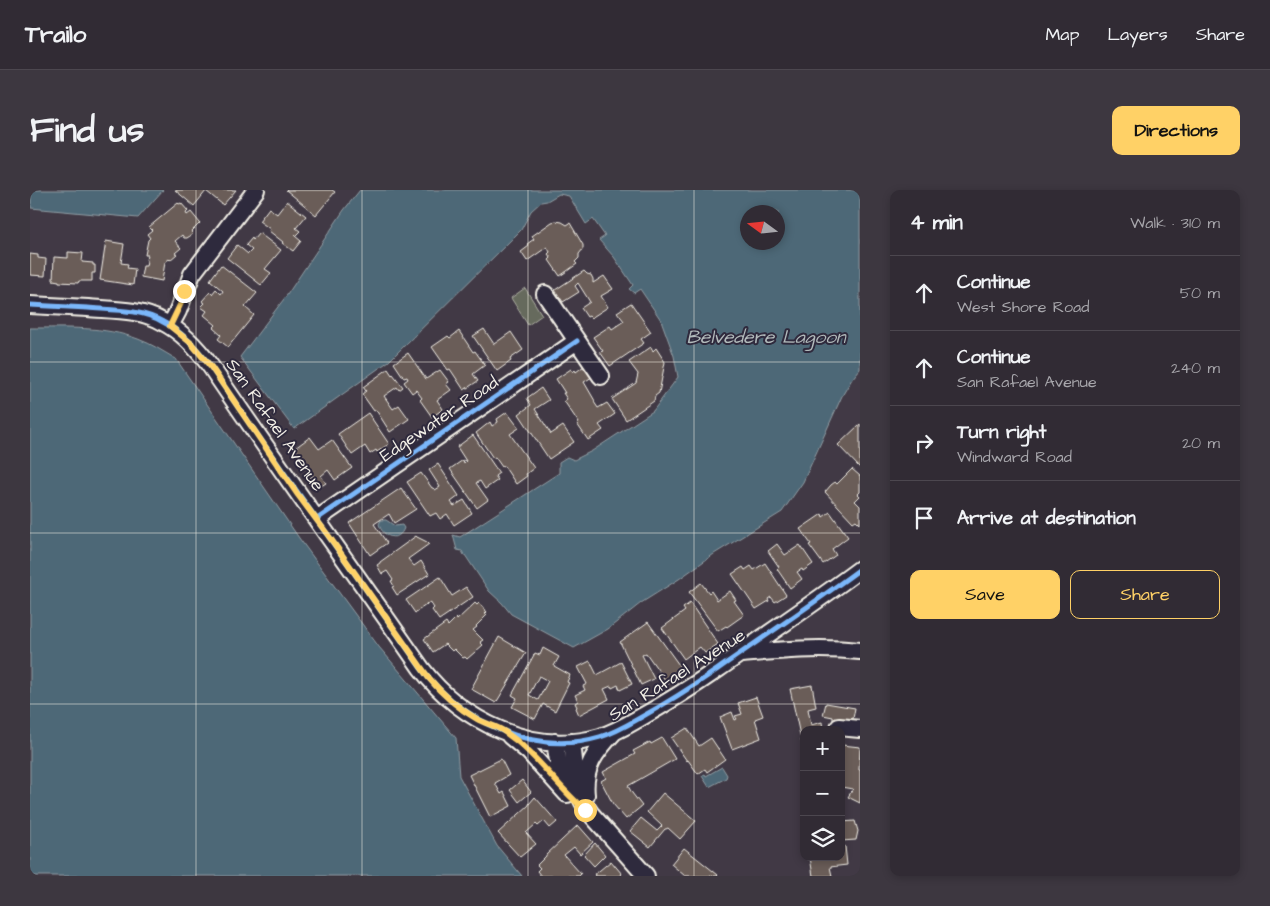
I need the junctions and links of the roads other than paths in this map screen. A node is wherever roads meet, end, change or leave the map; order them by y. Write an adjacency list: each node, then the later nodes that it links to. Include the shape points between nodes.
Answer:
1 (256, 190): 4 (street, via 192,274)
2 (545, 294): 5 (street)
3 (30, 305): 4 (street, San Rafael Avenue, via 130,311)
4 (170, 326): 7 (street, San Rafael Avenue, via 204,358)
5 (577, 341): 6 (street); 7 (street, Edgewater Road)
6 (601, 376)
7 (317, 519): 13 (street, San Rafael Avenue, via 435,686 468,713)
8 (860, 569): 10 (street, San Rafael Avenue)
9 (860, 651): 10 (street, via 813,648)
10 (739, 654): 14 (street, San Rafael Avenue, via 694,686)
11 (845, 728): 12 (street)
12 (860, 729)
13 (504, 731): 15 (street, San Rafael Avenue); 17 (street, via 530,752)
14 (616, 731): 16 (street, San Rafael Avenue); 18 (street, via 596,753 587,772 585,786)
15 (554, 742): 16 (street, San Rafael Avenue); 17 (street, via 561,779)
16 (572, 742): 18 (street, via 577,788)
17 (568, 794): 18 (street)
18 (591, 814): 19 (street)
19 (646, 876)

